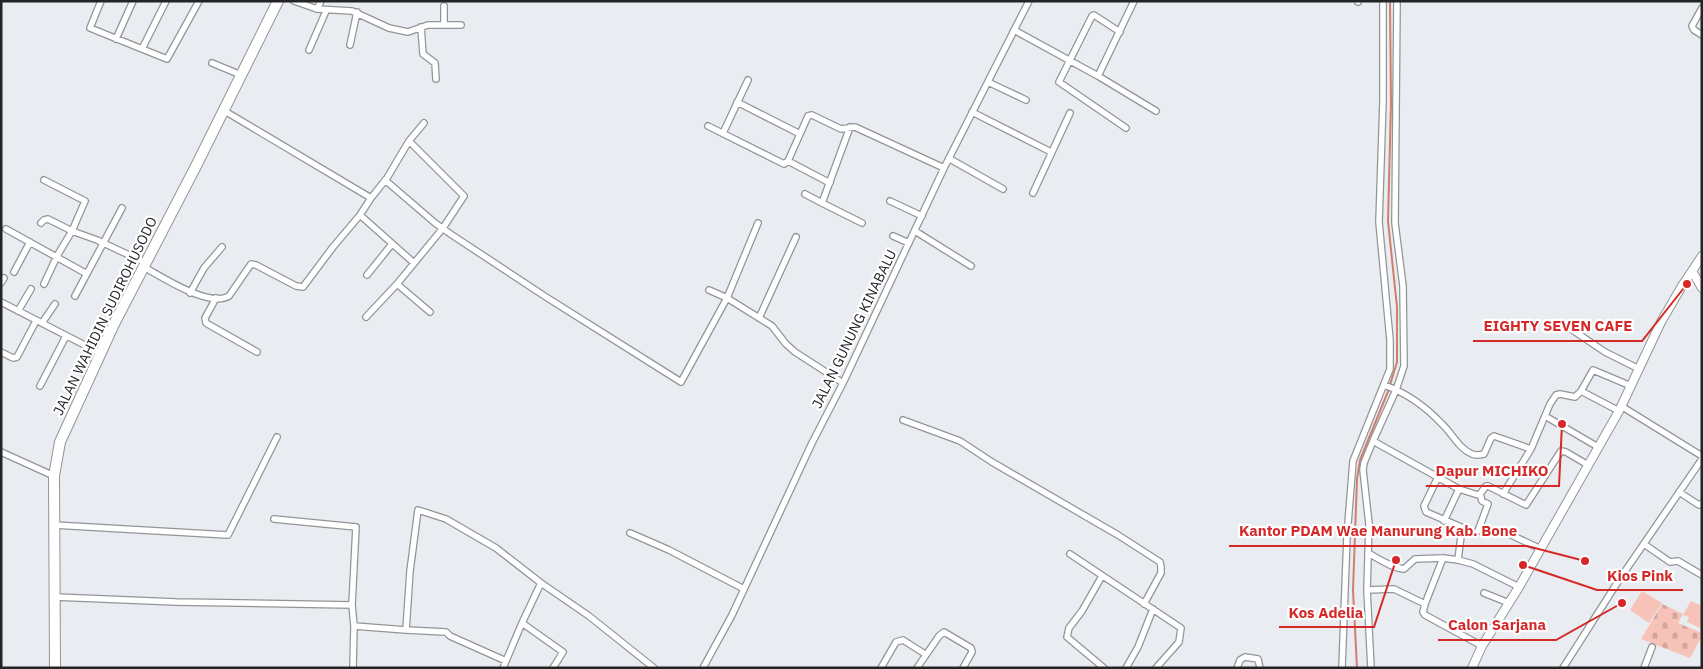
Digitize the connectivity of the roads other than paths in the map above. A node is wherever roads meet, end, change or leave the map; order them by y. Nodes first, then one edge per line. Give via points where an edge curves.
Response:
1 (101, 1) edge
2 (133, 1) edge
3 (166, 1) edge
4 (199, 1) edge
5 (278, 1) edge
6 (294, 1) edge
7 (321, 1) edge
8 (1029, 1) edge
9 (1134, 1) edge
10 (1383, 1) edge
11 (1397, 1) edge
12 (444, 6) dead end
13 (1702, 8) edge
14 (317, 9) junction
15 (326, 11) junction
16 (356, 12) junction
17 (444, 24) junction
18 (461, 25) dead end
19 (421, 27) junction
20 (1014, 30) junction
21 (1120, 32) junction
22 (1702, 35) edge
23 (116, 39) junction
24 (350, 44) dead end
25 (142, 49) junction
26 (309, 50) dead end
27 (1070, 61) junction
28 (212, 63) dead end
29 (241, 75) junction
30 (1098, 76) junction
31 (436, 80) dead end
32 (748, 80) dead end
33 (988, 82) junction
34 (1026, 100) dead end
35 (737, 102) junction
36 (223, 110) junction
37 (1156, 111) dead end
38 (972, 112) junction
39 (1070, 113) dead end
40 (424, 123) dead end
41 (708, 126) dead end
42 (850, 127) junction
43 (1126, 128) dead end
44 (723, 133) junction
45 (800, 134) junction
46 (410, 141) junction
47 (1051, 152) junction
48 (950, 158) junction
49 (788, 161) junction
50 (944, 168) junction
51 (44, 180) dead end
52 (385, 180) junction
53 (830, 183) junction
54 (1003, 189) dead end
55 (1033, 193) dead end
56 (805, 194) dead end
57 (371, 198) junction
58 (822, 202) junction
59 (890, 202) dead end
60 (122, 208) dead end
61 (360, 215) junction
62 (922, 216) junction
63 (41, 223) dead end
64 (758, 223) dead end
65 (862, 223) dead end
66 (442, 228) junction
67 (6, 229) dead end
68 (72, 231) junction
69 (915, 231) junction
70 (893, 236) dead end
71 (796, 237) dead end
72 (30, 242) junction
73 (104, 243) junction
74 (392, 244) junction
75 (909, 244) junction
76 (222, 247) dead end
77 (57, 256) junction
78 (1702, 256) edge
79 (414, 263) junction
80 (145, 265) junction
81 (971, 266) dead end
82 (1692, 271) junction
83 (14, 272) dead end
84 (87, 274) junction
85 (367, 275) dead end
86 (44, 284) dead end
87 (396, 284) junction
88 (1702, 288) edge
89 (31, 289) dead end
90 (709, 290) dead end
91 (190, 292) junction
92 (75, 296) dead end
93 (216, 298) junction
94 (727, 298) junction
95 (1, 302) edge
96 (55, 304) dead end
97 (18, 311) junction
98 (430, 312) dead end
99 (366, 317) dead end
100 (759, 318) junction
101 (39, 322) junction
102 (1568, 328) dead end
103 (66, 336) junction
104 (1, 352) edge
105 (257, 352) dead end
106 (100, 353) junction
107 (1639, 369) junction
108 (843, 383) junction
109 (40, 386) dead end
110 (1385, 386) junction
111 (1631, 386) junction
112 (1395, 389) junction
113 (1581, 391) junction
114 (1620, 409) junction
115 (1546, 416) junction
116 (903, 420) dead end
117 (277, 437) dead end
118 (1373, 441) junction
119 (1598, 447) junction
120 (1531, 448) junction
121 (1, 452) edge
122 (1702, 457) edge
123 (1588, 465) junction
124 (54, 476) junction
125 (1438, 477) junction
126 (1459, 489) junction
127 (1679, 492) junction
128 (1480, 494) junction
129 (1503, 494) junction
130 (1702, 503) edge
131 (274, 519) dead end
132 (1444, 521) junction
133 (54, 525) junction
134 (1462, 528) junction
135 (630, 533) dead end
136 (1511, 535) dead end
137 (1644, 544) junction
138 (1541, 549) junction
139 (1368, 553) junction
140 (1070, 554) dead end
141 (1443, 558) junction
142 (1458, 560) junction
143 (1702, 575) edge
144 (1102, 576) junction
145 (541, 583) junction
146 (1519, 586) junction
147 (744, 589) junction
148 (1366, 590) junction
149 (1484, 593) dead end
150 (55, 597) junction
151 (1508, 603) junction
152 (1144, 604) junction
153 (1425, 604) junction
154 (352, 605) junction
155 (1153, 609) junction
156 (522, 623) junction
157 (354, 626) junction
158 (406, 630) junction
159 (1482, 646) junction
160 (1652, 647) dead end
161 (925, 654) junction
162 (505, 664) edge
163 (56, 668) edge
164 (352, 668) edge
165 (553, 668) edge
166 (654, 668) edge
167 (703, 668) edge
168 (881, 668) edge
169 (917, 668) edge
170 (963, 668) edge
171 (1104, 668) edge
172 (1126, 668) edge
173 (1156, 668) edge
174 (1237, 668) edge
175 (1260, 668) edge
176 (1342, 668) edge
177 (1370, 668) edge
178 (1472, 668) edge
179 (1563, 668) edge
180 (1644, 668) edge

1 - 23 street via 89,27
2 - 23 street
3 - 25 street
4 - 25 street via 167,58
5 - 29 highway, JALAN WAHIDIN SUDIROHUSODO
6 - 14 street
7 - 14 street
8 - 20 street, JALAN GUNUNG KINABALU
9 - 21 street
10 - 110 street via 1380,222 1390,340 1390,370
11 - 112 street via 1395,222 1403,286 1405,351 1404,366
12 - 17 street
13 - 22 street via 1692,26
14 - 15 street
15 - 16 street
15 - 26 street
16 - 19 street via 400,31
16 - 24 street
17 - 18 street
17 - 19 street
19 - 31 street via 423,54 434,63
20 - 27 street
20 - 33 street, JALAN GUNUNG KINABALU
21 - 27 street via 1093,15
21 - 30 street
23 - 25 street
27 - 30 street
27 - 43 street via 1059,83
28 - 29 street
29 - 36 highway, JALAN WAHIDIN SUDIROHUSODO
30 - 37 street
32 - 35 street
33 - 34 street
33 - 38 street, JALAN GUNUNG KINABALU
35 - 44 street
35 - 45 street
36 - 57 street
36 - 80 highway, JALAN WAHIDIN SUDIROHUSODO
38 - 47 street
38 - 48 street, JALAN GUNUNG KINABALU
39 - 47 street
40 - 46 street
41 - 44 street
42 - 45 street via 841,129 810,115
42 - 50 street via 855,126
42 - 53 street
44 - 49 street via 782,163
45 - 49 street
46 - 52 street
46 - 66 street via 464,194
47 - 55 street
48 - 50 street, JALAN GUNUNG KINABALU
48 - 54 street
49 - 53 street
50 - 62 street, JALAN GUNUNG KINABALU
51 - 68 street via 85,200
52 - 57 street
52 - 66 street
53 - 58 street
56 - 58 street
57 - 61 street
58 - 65 street
59 - 62 street
60 - 73 street
61 - 74 street
61 - 93 street via 303,288 251,264 229,296
62 - 69 street, JALAN GUNUNG KINABALU
63 - 68 street via 48,219
64 - 94 street
66 - 79 street
66 - 94 street via 681,382
67 - 72 street
68 - 73 street
68 - 77 street
69 - 75 street, JALAN GUNUNG KINABALU
69 - 81 street
70 - 75 street
71 - 100 street
72 - 77 street
72 - 83 street
73 - 80 street
73 - 84 street
74 - 79 street
74 - 85 street
75 - 108 street, JALAN GUNUNG KINABALU
76 - 91 street
77 - 84 street
77 - 86 street
78 - 82 street
79 - 87 street
80 - 91 street
80 - 106 highway, JALAN WAHIDIN SUDIROHUSODO
82 - 88 street
82 - 107 street via 1661,322
84 - 92 street
87 - 98 street
87 - 99 street
89 - 97 street
90 - 94 street
91 - 93 street
93 - 105 street via 205,318 206,323
94 - 100 street
95 - 97 street
96 - 101 street
97 - 101 street
100 - 108 street via 774,328 795,352
101 - 103 street
101 - 104 street via 17,357
102 - 107 street
103 - 106 street
103 - 109 street
106 - 124 highway, JALAN WAHIDIN SUDIROHUSODO via 60,442
107 - 111 street
108 - 147 street, JALAN GUNUNG KINABALU
110 - 112 street
110 - 176 street via 1353,461
111 - 113 street via 1593,370
111 - 114 street
112 - 118 street
112 - 120 street via 1428,410 1458,444 1472,454 1484,454 1494,436
113 - 114 street
113 - 115 street via 1574,397 1556,396
114 - 119 street
114 - 122 street
115 - 119 street
115 - 120 street
116 - 152 street via 960,441 1160,562 1161,573
117 - 133 street via 228,535
118 - 125 street
118 - 139 street via 1363,476 1369,524
119 - 123 street
120 - 129 street
121 - 124 street
122 - 127 street
123 - 129 street via 1562,451 1526,505
123 - 138 street
124 - 133 highway, JALAN WAHIDIN SUDIROHUSODO
125 - 126 street
125 - 132 street via 1424,510
126 - 128 street
126 - 132 street
127 - 130 street via 1699,505
127 - 137 street
128 - 129 street via 1486,486
128 - 134 street via 1482,501 1488,504 1478,531 1474,533
131 - 154 street via 356,528
132 - 134 street
133 - 150 highway, JALAN WAHIDIN SUDIROHUSODO
134 - 142 street
135 - 147 street
136 - 138 street
137 - 143 street via 1670,562 1678,561
137 - 179 street
138 - 146 street
139 - 141 street via 1401,569 1415,559
139 - 148 street
140 - 144 street
141 - 142 street
141 - 153 street
142 - 146 street
144 - 152 street
144 - 171 street via 1066,634
145 - 156 street
145 - 158 street via 470,532 441,517 418,510
145 - 166 street
146 - 151 street
147 - 167 street, JALAN GUNUNG KINABALU
148 - 153 street via 1394,590
148 - 177 street
149 - 151 street
150 - 154 street
150 - 163 highway, JALAN WAHIDIN SUDIROHUSODO
151 - 159 street
152 - 155 street
153 - 159 street via 1425,615
154 - 157 street
155 - 172 street
155 - 173 street via 1181,630 1179,642
156 - 162 street
156 - 165 street via 563,652
157 - 158 street
157 - 164 street
158 - 162 street via 446,632
159 - 178 street
160 - 180 street
161 - 168 street via 899,640
161 - 169 street
161 - 170 street via 944,632 971,648
174 - 175 street via 1245,656 1258,659

